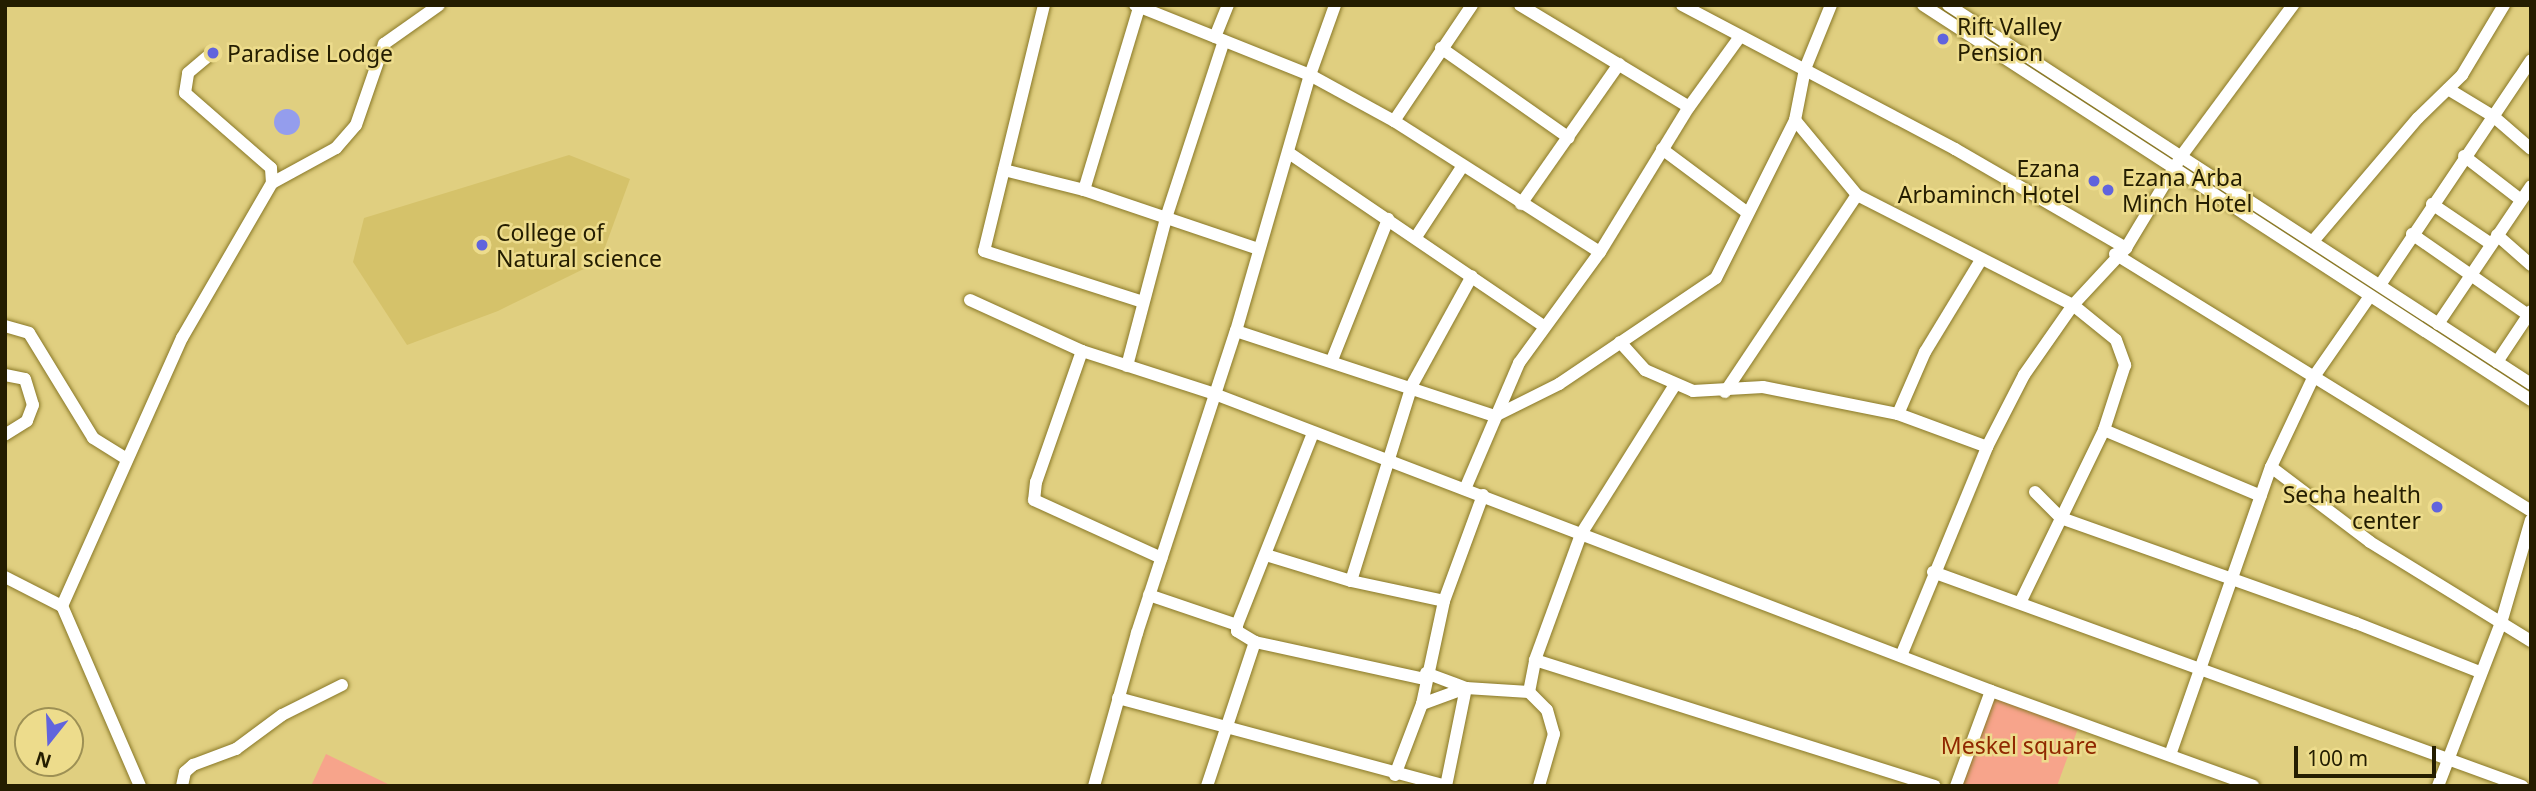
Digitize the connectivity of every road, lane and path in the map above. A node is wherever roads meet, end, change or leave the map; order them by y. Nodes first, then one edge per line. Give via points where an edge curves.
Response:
1 (439, 5) edge
2 (1044, 5) edge
3 (1228, 5) edge
4 (1335, 5) edge
5 (1472, 5) edge
6 (1520, 5) edge
7 (1682, 5) edge
8 (1831, 5) edge
9 (1923, 5) edge
10 (1948, 5) edge
11 (2293, 5) edge
12 (2504, 5) edge
13 (1138, 6) edge
14 (1702, 11) edge
15 (1739, 38) junction
16 (1220, 39) junction
17 (1441, 48) junction
18 (207, 57) dead end
19 (2531, 60) edge
20 (1619, 64) junction
21 (1805, 69) junction
22 (1310, 75) junction
23 (2448, 89) junction
24 (1689, 107) junction
25 (2493, 116) junction
26 (1795, 120) junction
27 (1394, 121) junction
28 (1569, 138) junction
29 (1662, 149) junction
30 (2531, 149) edge
31 (1289, 153) junction
32 (2182, 155) junction
33 (2464, 156) junction
34 (1462, 167) junction
35 (2174, 167) junction
36 (1004, 170) junction
37 (272, 184) junction
38 (1084, 190) junction
39 (1857, 195) junction
40 (2526, 196) edge
41 (1521, 204) junction
42 (2432, 204) junction
43 (1748, 213) junction
44 (1166, 218) junction
45 (1388, 219) junction
46 (2413, 234) junction
47 (1416, 237) junction
48 (2314, 240) junction
49 (2494, 240) junction
50 (1258, 249) junction
51 (2121, 251) junction
52 (1600, 252) junction
53 (1981, 260) junction
54 (2531, 265) edge
55 (1472, 275) junction
56 (2470, 278) junction
57 (2379, 285) junction
58 (2370, 296) junction
59 (970, 300) dead end
60 (1143, 302) junction
61 (2073, 305) junction
62 (2529, 313) edge
63 (2438, 324) junction
64 (5, 326) edge
65 (1544, 326) junction
66 (1236, 331) junction
67 (1620, 342) junction
68 (1082, 351) junction
69 (1332, 360) junction
70 (2497, 362) junction
71 (1127, 366) junction
72 (5, 375) edge
73 (2313, 378) junction
74 (2531, 384) edge
75 (1412, 385) junction
76 (1675, 385) junction
77 (1725, 392) junction
78 (1212, 393) junction
79 (2531, 400) edge
80 (1898, 414) junction
81 (1495, 416) junction
82 (2104, 430) junction
83 (1313, 433) junction
84 (5, 436) edge
85 (1987, 447) junction
86 (127, 459) junction
87 (1390, 462) junction
88 (2271, 467) junction
89 (1465, 489) junction
90 (2035, 492) dead end
91 (1483, 495) junction
92 (2261, 496) junction
93 (2531, 511) edge
94 (2060, 518) junction
95 (2531, 520) edge
96 (1581, 534) junction
97 (1266, 555) junction
98 (1161, 558) junction
99 (1933, 572) junction
100 (2233, 578) junction
101 (6, 579) edge
102 (1351, 581) junction
103 (1149, 595) junction
104 (1444, 601) junction
105 (2020, 603) junction
106 (62, 606) junction
107 (2501, 623) junction
108 (1237, 625) junction
109 (2531, 641) edge
110 (1255, 642) junction
111 (1901, 656) junction
112 (1535, 660) junction
113 (2202, 670) junction
114 (2480, 672) junction
115 (1425, 676) junction
116 (342, 685) dead end
117 (1466, 688) junction
118 (1991, 691) junction
119 (1529, 692) junction
120 (1118, 698) junction
121 (1422, 704) junction
122 (1229, 729) junction
123 (2170, 755) junction
124 (2449, 758) junction
125 (1395, 775) junction
126 (140, 786) edge
127 (182, 786) edge
128 (1094, 786) edge
129 (1207, 786) edge
130 (1446, 786) edge
131 (1539, 786) edge
132 (1935, 786) edge
133 (1956, 786) edge
134 (2253, 786) edge
135 (2438, 786) edge
136 (2522, 786) edge

1 - 37 street via 384,44 356,125 336,148
2 - 36 street
3 - 16 street
4 - 22 street
5 - 17 street
6 - 20 street
7 - 14 street
8 - 21 street
9 - 35 street
10 - 32 street
11 - 32 street
12 - 23 street via 2462,75
13 - 16 street
13 - 38 street
14 - 15 street
15 - 21 street
15 - 24 street
16 - 22 street
16 - 44 street
17 - 27 street
17 - 28 street
18 - 37 street via 188,73 185,93 271,168
19 - 25 street
20 - 24 street
20 - 28 street
21 - 26 street
21 - 51 street
22 - 27 street
22 - 31 street
23 - 25 street
23 - 48 street
24 - 29 street
25 - 30 street
25 - 33 street
26 - 39 street
26 - 43 street
27 - 34 street
28 - 41 street
29 - 43 street
29 - 52 street
31 - 45 street
31 - 50 street
32 - 35 street
32 - 48 street
33 - 40 street
33 - 42 street
34 - 41 street
34 - 47 street
35 - 51 street
35 - 58 street
36 - 38 street
36 - 60 street via 984,251
37 - 86 street via 182,338
38 - 44 street
39 - 53 street
39 - 77 street
40 - 49 street
41 - 52 street
42 - 46 street
42 - 49 street
43 - 67 street via 1711,284
44 - 50 street
44 - 60 street
45 - 47 street
45 - 69 street
46 - 56 street
46 - 57 street
47 - 55 street
48 - 57 street
49 - 54 street
49 - 56 street
50 - 66 street
51 - 61 street
51 - 73 street
52 - 65 street
53 - 61 street
53 - 80 street via 1925,352
55 - 65 street
55 - 75 street
56 - 62 street
56 - 63 street
57 - 63 street
58 - 73 street
58 - 79 street
59 - 68 street
60 - 71 street
61 - 82 street via 2116,340 2125,365
61 - 85 street via 2024,375
62 - 70 street
63 - 70 street
64 - 86 street via 29,333 93,438
65 - 81 street via 1519,363
66 - 69 street
66 - 78 street
67 - 76 street via 1645,370
67 - 81 street via 1559,384
68 - 71 street
68 - 98 street via 1036,482 1034,500
69 - 75 street
70 - 74 street
71 - 78 street
72 - 84 street via 25,379 33,405 27,421
73 - 88 street
73 - 93 street
75 - 81 street
75 - 87 street
76 - 77 street
76 - 96 street
77 - 80 street via 1763,387
78 - 83 street
78 - 98 street
80 - 85 street
81 - 89 street
82 - 92 street
82 - 94 street
83 - 87 street
83 - 97 street
85 - 99 street
86 - 106 street
87 - 89 street
87 - 102 street
88 - 92 street
88 - 107 street via 2370,542
89 - 91 street
90 - 94 street
91 - 96 street
91 - 104 street
92 - 100 street
94 - 100 street
94 - 105 street
95 - 107 street
96 - 111 street
96 - 112 street
97 - 102 street
97 - 108 street
98 - 103 street
99 - 105 street
99 - 111 street
100 - 113 street
100 - 114 street
101 - 106 street
102 - 104 street
103 - 108 street
103 - 120 street
104 - 115 street
105 - 113 street
106 - 126 street
107 - 109 street
107 - 114 street
108 - 110 street via 1237,631
110 - 115 street
110 - 122 street
111 - 118 street
112 - 119 street
112 - 132 street
113 - 123 street
113 - 124 street
114 - 124 street
115 - 117 street
115 - 121 street
116 - 127 street via 282,715 236,749 193,765 185,772
117 - 119 street
117 - 121 street
117 - 130 street
118 - 123 street
118 - 133 street
119 - 131 street via 1547,710 1554,734
120 - 122 street
120 - 128 street
121 - 125 street
122 - 125 street
122 - 129 street
123 - 134 street
124 - 135 street
124 - 136 street
125 - 130 street

